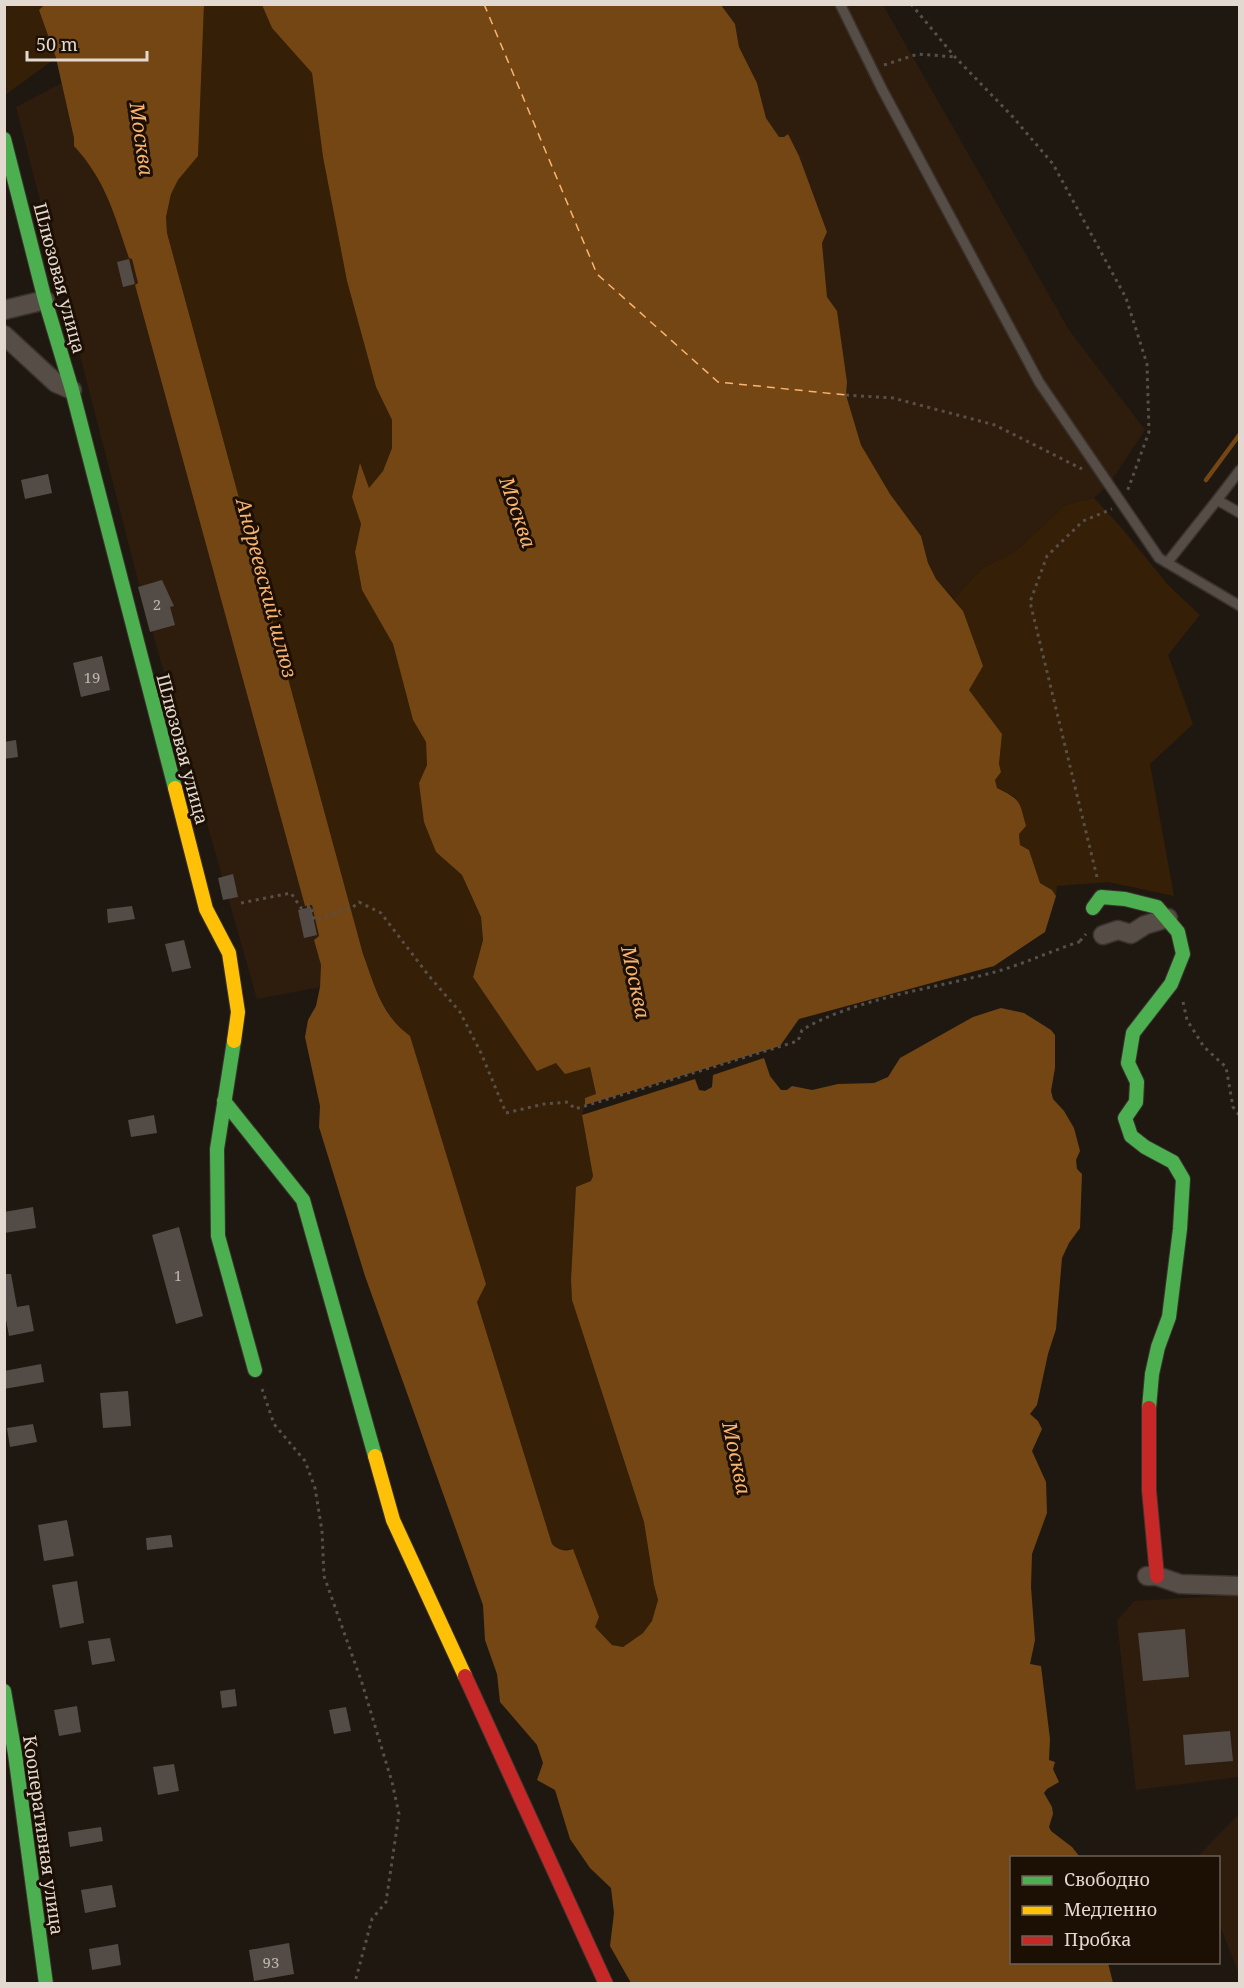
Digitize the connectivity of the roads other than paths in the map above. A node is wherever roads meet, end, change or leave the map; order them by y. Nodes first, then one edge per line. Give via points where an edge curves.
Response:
1 (840, 4) edge
2 (4, 139) edge
3 (45, 300) junction
4 (4, 310) edge
5 (4, 336) edge
6 (72, 390) junction
7 (1239, 470) edge
8 (1217, 500) junction
9 (1239, 513) edge
10 (1167, 563) junction
11 (1239, 606) edge
12 (1097, 903) road end
13 (1168, 918) junction
14 (1097, 932) road end
15 (224, 1101) junction
16 (255, 1370) road end
17 (1151, 1576) joint
18 (1239, 1586) edge
19 (4, 1691) edge
20 (46, 1983) edge
21 (606, 1983) edge

1 - 10 lane via 1039,382 1159,558
2 - 3 street, Шлюзовая улица
3 - 4 street
3 - 6 street, Шлюзовая улица
5 - 6 street via 56,383
6 - 15 street, Шлюзовая улица via 206,909 230,953 238,1012
7 - 8 lane
8 - 9 lane
8 - 10 lane
10 - 11 lane
12 - 13 street via 1125,898 1157,908
13 - 14 street via 1131,934 1118,930
13 - 17 street via 1178,932 1183,954 1171,984 1133,1033 1128,1063 1137,1082 1136,1102 1125,1118 1131,1136 1173,1162 1183,1179 1169,1317 1158,1347 1149,1403
15 - 16 street, Шлюзовая улица via 217,1149 218,1236
15 - 21 street via 303,1200 393,1520
17 - 18 street via 1180,1584
19 - 20 street, Кооперативная улица

